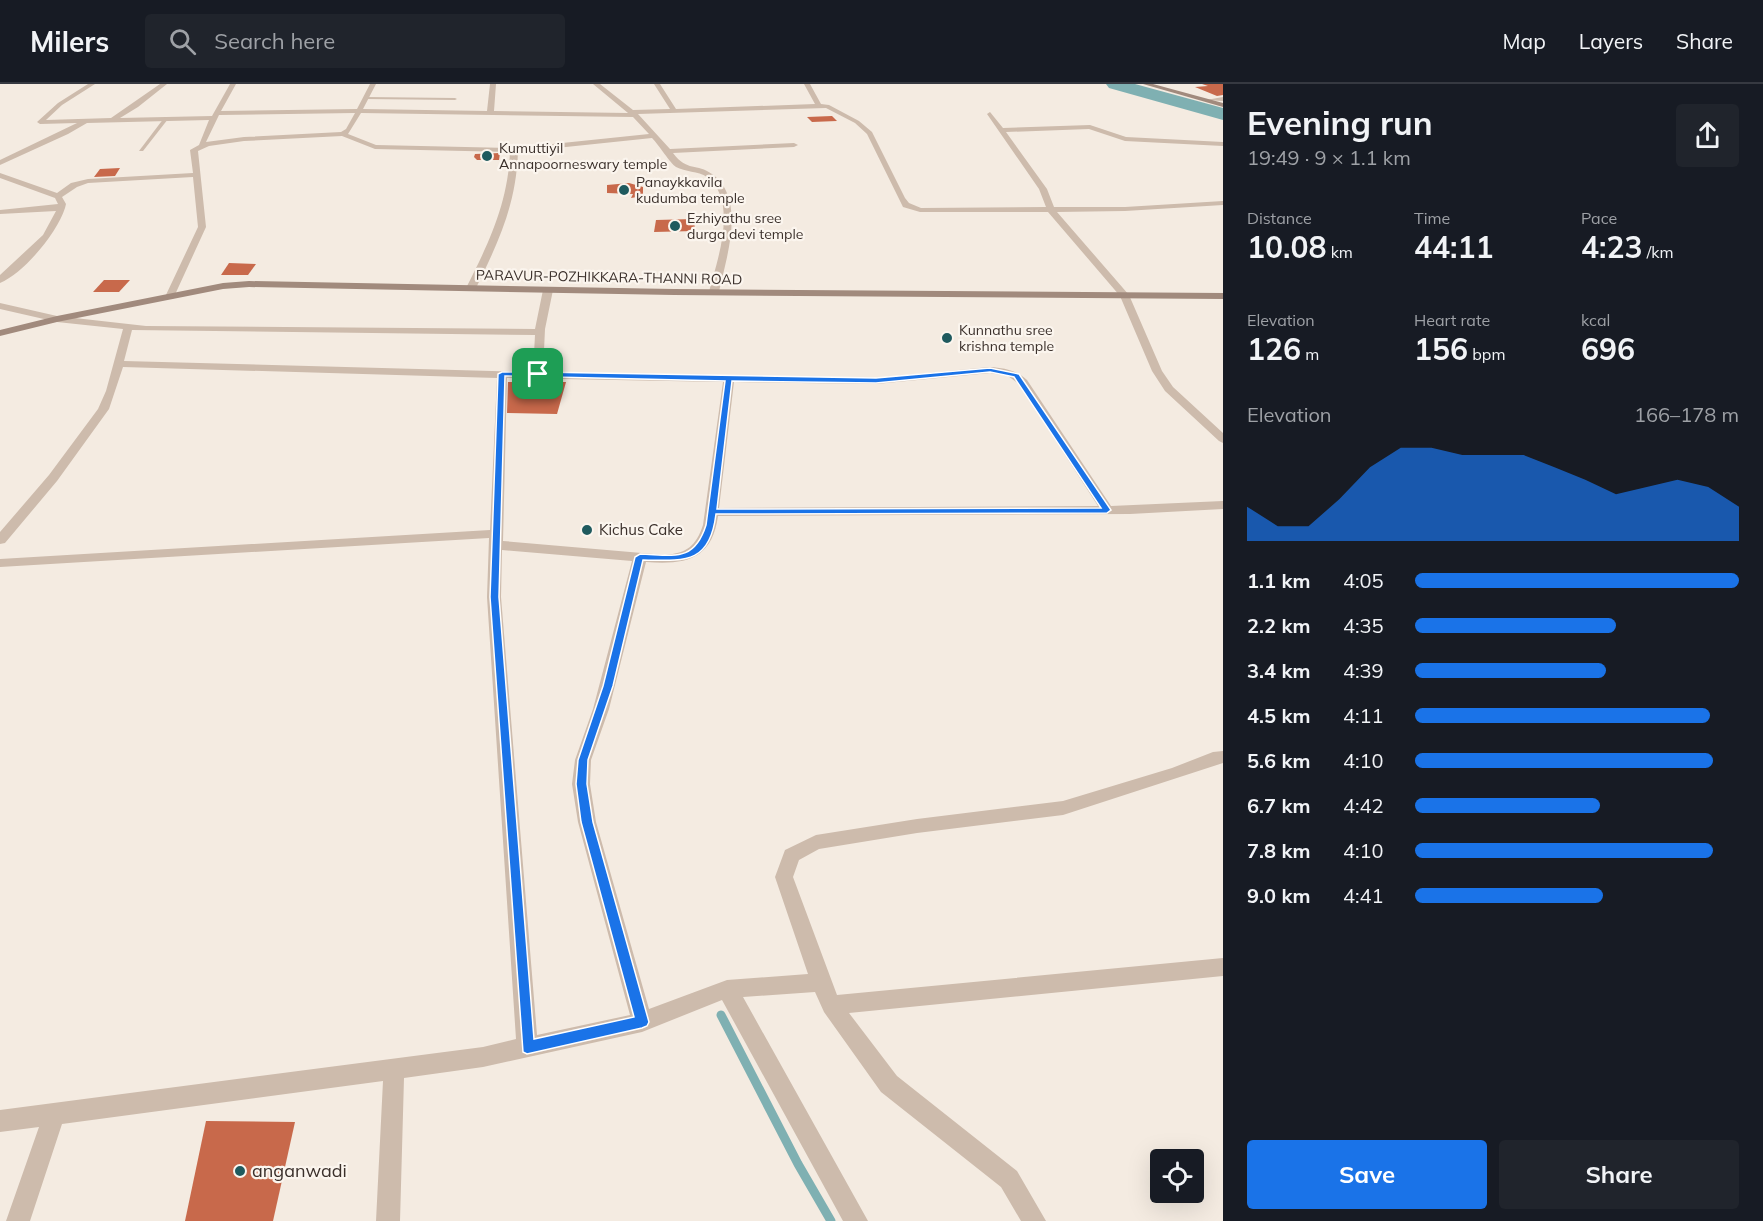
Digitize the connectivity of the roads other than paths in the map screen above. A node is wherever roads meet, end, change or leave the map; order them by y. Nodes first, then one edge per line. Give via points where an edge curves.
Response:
1 (92, 84) edge
2 (164, 84) edge
3 (233, 84) edge
4 (373, 84) edge
5 (493, 84) edge
6 (596, 84) edge
7 (657, 84) edge
8 (807, 84) edge
9 (1146, 84) edge
10 (366, 98) junction
11 (455, 99) dead end
12 (1223, 99) edge
13 (1209, 100) junction
14 (818, 104) junction
15 (1223, 105) edge
16 (674, 110) junction
17 (359, 111) junction
18 (490, 114) junction
19 (633, 114) junction
20 (990, 114) dead end
21 (216, 116) junction
22 (166, 119) junction
23 (112, 120) junction
24 (84, 122) junction
25 (1001, 130) junction
26 (343, 134) junction
27 (654, 136) junction
28 (1223, 144) edge
29 (202, 146) junction
30 (794, 146) dead end
31 (141, 150) dead end
32 (514, 150) junction
33 (668, 151) junction
34 (0, 163) edge
35 (0, 175) edge
36 (197, 175) junction
37 (11, 179) junction
38 (0, 183) edge
39 (58, 196) junction
40 (1223, 203) edge
41 (61, 208) junction
42 (1052, 211) junction
43 (0, 212) edge
44 (0, 280) edge
45 (471, 288) junction
46 (548, 290) junction
47 (714, 292) junction
48 (1124, 296) junction
49 (1223, 296) edge
50 (170, 297) junction
51 (0, 306) edge
52 (57, 319) junction
53 (128, 328) junction
54 (540, 332) junction
55 (0, 333) edge
56 (118, 364) junction
57 (502, 374) junction
58 (538, 374) junction
59 (729, 379) junction
60 (1223, 439) edge
61 (1223, 506) edge
62 (1107, 510) junction
63 (712, 512) junction
64 (496, 539) junction
65 (0, 540) edge
66 (640, 557) junction
67 (0, 562) edge
68 (1223, 758) edge
69 (1223, 968) edge
70 (820, 982) junction
71 (727, 989) junction
72 (831, 1005) junction
73 (642, 1022) junction
74 (527, 1047) junction
75 (394, 1068) junction
76 (55, 1113) junction
77 (0, 1121) edge
78 (18, 1221) edge
79 (388, 1221) edge
80 (856, 1221) edge
81 (1034, 1221) edge

1 - 24 street via 40,122
2 - 23 street
3 - 21 street
4 - 10 street
5 - 18 street
6 - 19 street
7 - 16 street
8 - 14 street
9 - 13 main road
10 - 11 lane
10 - 17 street
12 - 13 street
13 - 15 main road
14 - 16 street
14 - 42 street via 858,122 870,133 901,198 911,208
16 - 19 street
17 - 18 street
17 - 21 street
17 - 26 street
18 - 19 street
19 - 27 street
20 - 25 street
21 - 22 street
21 - 29 street
22 - 23 street
22 - 31 lane
23 - 24 street
24 - 34 street
25 - 28 street via 1090,127 1135,140
25 - 42 street via 1044,189
26 - 29 street via 230,140
26 - 32 street via 375,147
27 - 32 street
27 - 33 street
29 - 36 street via 194,150
30 - 33 street
32 - 45 street via 510,201 500,231
33 - 47 street via 678,165 708,174 719,184 729,228
35 - 37 street
36 - 39 street via 88,181
36 - 50 street via 202,227
37 - 38 street
37 - 39 street
39 - 41 street
40 - 42 street
41 - 43 street
41 - 44 street via 48,236
42 - 48 street
45 - 46 main road, PARAVUR-POZHIKKARA-THANNI ROAD
45 - 50 main road, PARAVUR-POZHIKKARA-THANNI ROAD via 249,284
46 - 47 main road, PARAVUR-POZHIKKARA-THANNI ROAD
46 - 54 street
47 - 48 main road, PARAVUR-POZHIKKARA-THANNI ROAD
48 - 49 main road, PARAVUR-POZHIKKARA-THANNI ROAD
48 - 60 street via 1169,389
50 - 52 main road, PARAVUR-POZHIKKARA-THANNI ROAD
51 - 52 street
52 - 53 street
52 - 55 main road, PARAVUR-POZHIKKARA-THANNI ROAD
53 - 54 street
53 - 56 street
54 - 58 street
56 - 57 street
56 - 65 street via 103,409 85,437
57 - 58 street
57 - 64 street
58 - 59 street
59 - 62 street via 876,381 990,370 1016,375
59 - 63 street
61 - 62 street
62 - 63 street
63 - 66 street via 705,542 695,554 681,558
64 - 66 street
64 - 67 street
64 - 74 street via 495,597
66 - 73 street via 608,686 583,760 581,784 587,822
68 - 70 street via 1063,808 917,825 816,843 791,855 784,877
69 - 72 street
70 - 71 street
70 - 72 street
71 - 73 street
71 - 80 street
72 - 81 street via 889,1084 1009,1179
73 - 74 street
74 - 75 street via 483,1057
75 - 76 street
75 - 79 street
76 - 77 street
76 - 78 street

